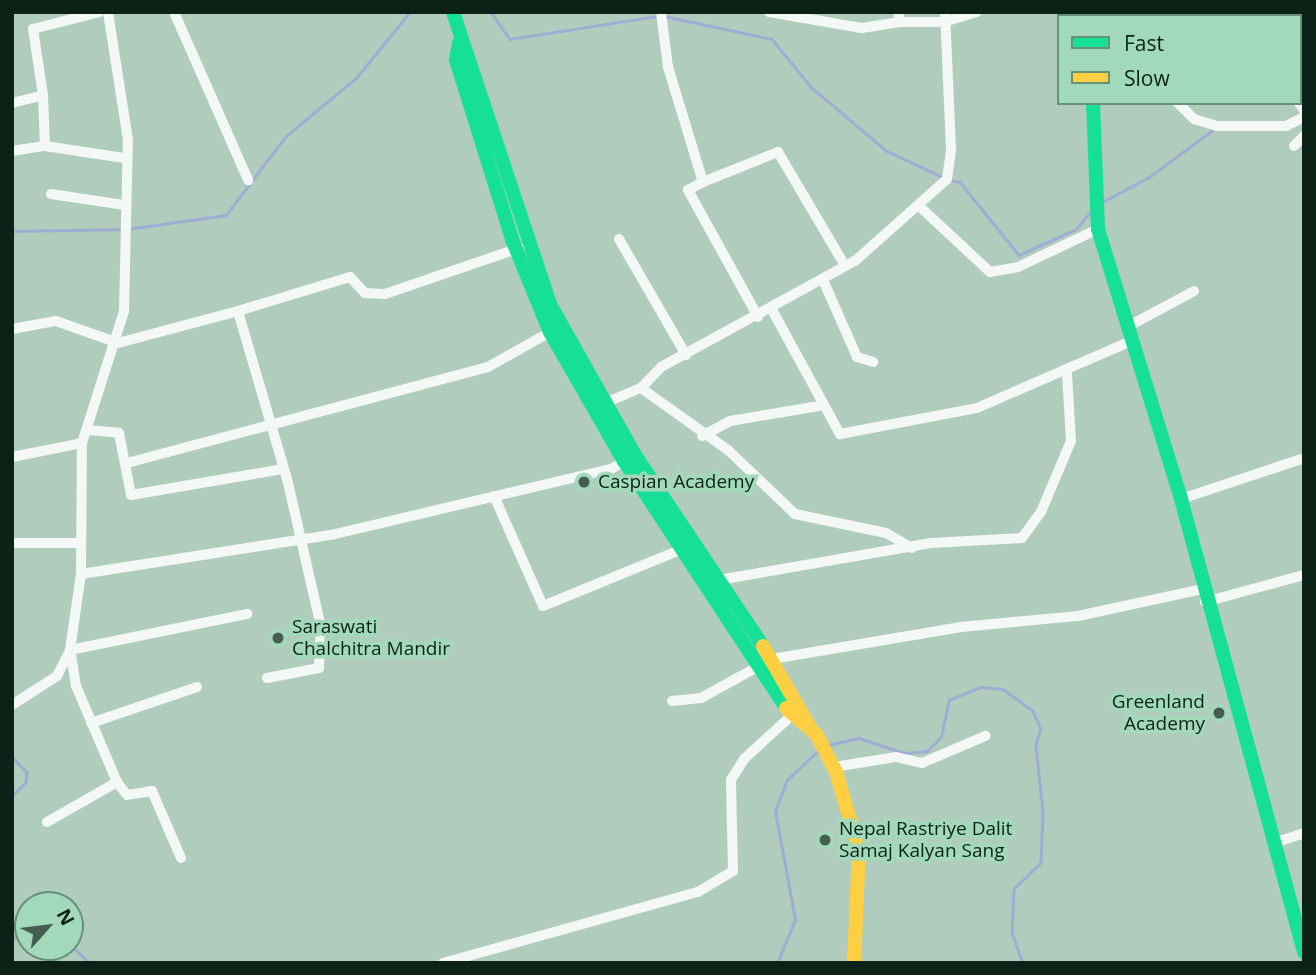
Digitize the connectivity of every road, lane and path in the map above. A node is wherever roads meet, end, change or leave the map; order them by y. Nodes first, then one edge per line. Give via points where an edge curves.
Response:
1 (99, 12) edge
2 (108, 12) edge
3 (174, 12) edge
4 (453, 12) edge
5 (661, 12) edge
6 (769, 12) edge
7 (977, 12) edge
8 (899, 17) edge
9 (944, 17) edge
10 (43, 95) junction
11 (12, 103) edge
12 (1093, 105) edge
13 (1180, 105) edge
14 (1304, 117) edge
15 (1304, 136) edge
16 (45, 146) junction
17 (1294, 146) dead end
18 (12, 151) edge
19 (124, 158) junction
20 (248, 180) dead end
21 (704, 181) junction
22 (51, 194) dead end
23 (125, 205) junction
24 (919, 206) junction
25 (1098, 229) junction
26 (619, 239) dead end
27 (520, 247) junction
28 (844, 264) junction
29 (823, 280) junction
30 (1194, 291) dead end
31 (771, 308) junction
32 (238, 312) junction
33 (758, 317) junction
34 (12, 329) edge
35 (550, 332) junction
36 (1128, 334) junction
37 (118, 343) junction
38 (686, 355) junction
39 (873, 362) dead end
40 (1067, 373) junction
41 (641, 388) junction
42 (605, 403) junction
43 (819, 405) junction
44 (271, 425) junction
45 (87, 430) junction
46 (702, 436) junction
47 (82, 443) junction
48 (12, 457) edge
49 (629, 458) junction
50 (1304, 458) edge
51 (127, 463) junction
52 (283, 469) junction
53 (494, 496) junction
54 (1181, 499) junction
55 (300, 537) junction
56 (12, 543) edge
57 (79, 543) junction
58 (912, 548) junction
59 (683, 549) junction
60 (80, 574) junction
61 (1304, 575) edge
62 (719, 580) junction
63 (1204, 596) junction
64 (247, 614) dead end
65 (70, 650) junction
66 (766, 662) junction
67 (267, 678) dead end
68 (197, 687) dead end
69 (672, 701) dead end
70 (12, 705) edge
71 (792, 716) junction
72 (91, 723) junction
73 (810, 727) junction
74 (985, 736) dead end
75 (834, 767) junction
76 (117, 782) junction
77 (47, 822) dead end
78 (1304, 833) edge
79 (1277, 842) junction
80 (181, 858) dead end
81 (1304, 953) edge
82 (443, 963) edge
83 (854, 963) edge

1 - 10 street via 33,29
2 - 19 street via 123,89
3 - 20 street
4 - 27 main road
5 - 21 street via 668,67
6 - 8 street via 862,27
7 - 9 street
8 - 9 street
9 - 24 street via 951,149 947,179
10 - 11 street
10 - 16 street
12 - 25 main road
13 - 14 street via 1194,119 1217,126 1286,126
15 - 17 street
16 - 18 street
16 - 19 street
19 - 23 street
21 - 28 street via 778,152
21 - 33 street via 688,190
22 - 23 street
23 - 37 street
24 - 25 street via 990,272 1018,267
24 - 28 street
25 - 36 main road
26 - 38 street
27 - 32 street via 385,294 365,293 350,277
27 - 35 main road
27 - 42 main road
28 - 29 street
29 - 31 street
29 - 39 street via 857,357
30 - 36 street
31 - 33 street
31 - 43 street
32 - 37 street
32 - 44 street
33 - 38 street
34 - 37 street via 56,321
35 - 44 street via 525,352 488,367
35 - 49 main road
36 - 40 street
36 - 54 main road
37 - 45 street
38 - 41 street via 661,367
40 - 43 street via 937,420 840,434
40 - 58 street via 1071,441 1041,512 1022,538
41 - 42 street
41 - 46 street
42 - 49 main road
43 - 46 street via 730,421
44 - 51 street
44 - 52 street
45 - 47 street
45 - 51 street via 118,433
46 - 58 street via 728,450 795,514 886,533
47 - 48 street
47 - 57 street
49 - 53 street
49 - 59 main road
49 - 62 main road
50 - 54 street
51 - 52 street via 131,495
52 - 55 street
53 - 55 street
53 - 59 street via 544,606
54 - 63 main road
55 - 60 street
55 - 67 street via 321,627 319,668
56 - 57 street
57 - 60 street
58 - 62 street
59 - 66 main road
60 - 65 street
61 - 63 street
62 - 66 main road
63 - 66 street via 1078,616 961,627
63 - 79 main road
64 - 65 street
65 - 70 street via 57,676
65 - 72 street
66 - 69 street via 701,698
66 - 71 main road
66 - 73 main road
68 - 72 street
71 - 73 main road
71 - 82 street via 731,779 733,871 698,892
72 - 76 street
73 - 75 main road
74 - 75 street via 922,763 896,757
75 - 83 main road via 859,849
76 - 77 street
76 - 80 street via 127,795 152,791
78 - 79 street
79 - 81 main road

